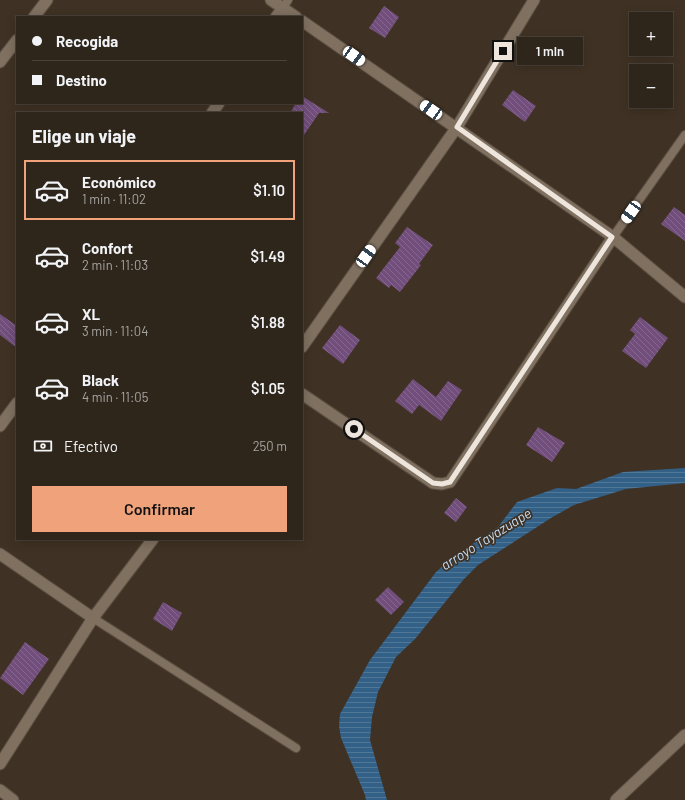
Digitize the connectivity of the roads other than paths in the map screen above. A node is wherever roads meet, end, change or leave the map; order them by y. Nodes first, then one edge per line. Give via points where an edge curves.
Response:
1 (47, 0) edge
2 (271, 0) edge
3 (534, 0) edge
4 (282, 8) edge
5 (35, 16) edge
6 (294, 16) edge
7 (303, 22) edge
8 (16, 41) edge
9 (0, 62) edge
10 (457, 127) junction
11 (685, 135) edge
12 (612, 237) junction
13 (685, 297) edge
14 (303, 346) edge
15 (303, 395) edge
16 (16, 404) edge
17 (0, 426) edge
18 (152, 540) edge
19 (0, 554) edge
20 (93, 618) junction
21 (685, 735) edge
22 (296, 748) dead end
23 (0, 764) edge
24 (0, 790) edge
25 (13, 800) edge
26 (616, 800) edge

1 - 5 street
2 - 4 street
3 - 10 street
4 - 6 street
7 - 10 street
8 - 9 street
10 - 12 street
10 - 14 street
11 - 12 lane
12 - 13 street
12 - 15 street via 450,482 433,483
16 - 17 street
18 - 20 street
19 - 20 street
20 - 22 lane
20 - 23 street
21 - 26 street
24 - 25 street

